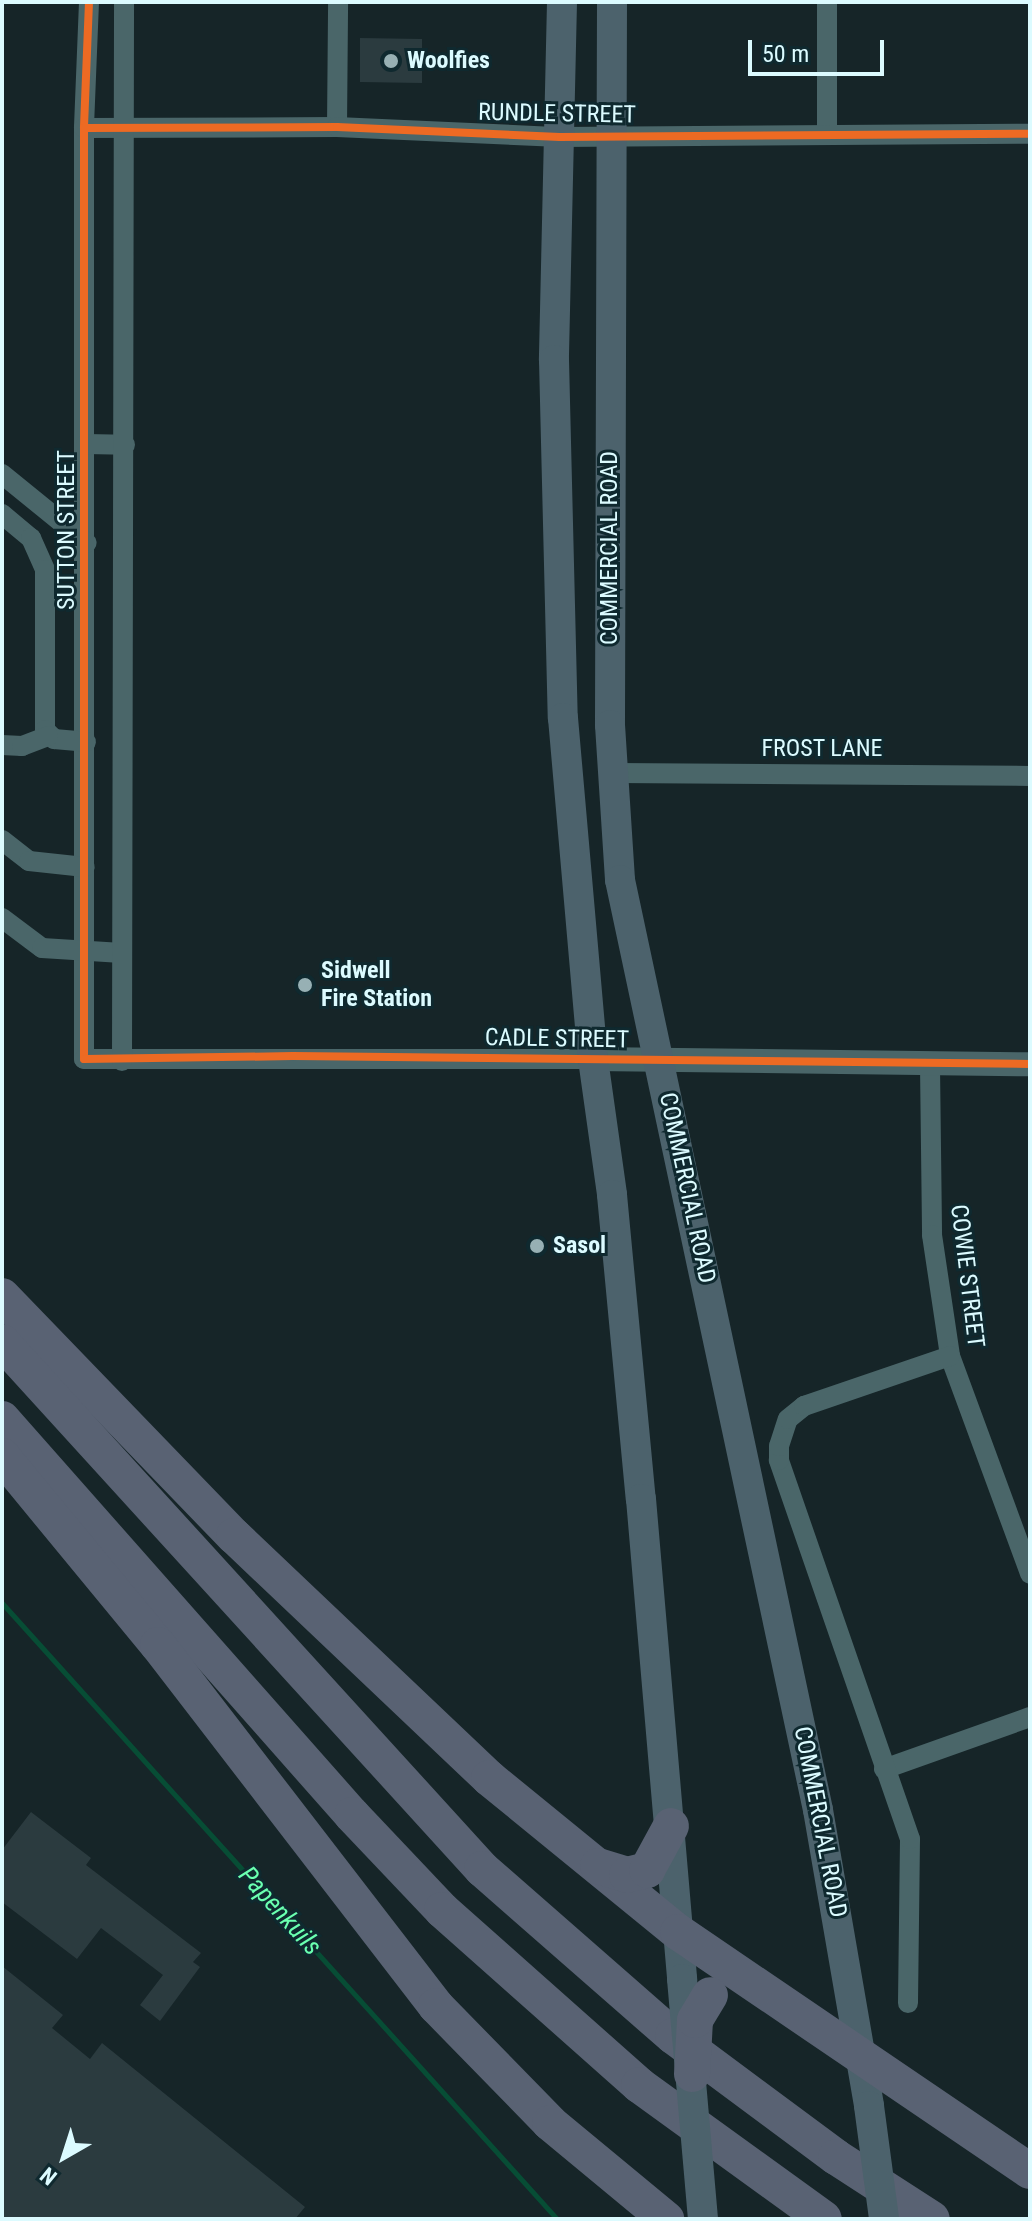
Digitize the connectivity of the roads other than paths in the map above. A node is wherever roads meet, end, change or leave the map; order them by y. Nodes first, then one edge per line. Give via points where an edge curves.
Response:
1 (89, 2) edge
2 (124, 2) edge
3 (338, 2) edge
4 (562, 2) edge
5 (612, 2) edge
6 (827, 2) edge
7 (122, 126) junction
8 (337, 127) junction
9 (84, 128) junction
10 (827, 134) junction
11 (1030, 134) edge
12 (610, 135) junction
13 (560, 137) junction
14 (86, 444) junction
15 (125, 445) junction
16 (2, 474) edge
17 (2, 514) edge
18 (87, 543) junction
19 (87, 613) junction
20 (124, 614) junction
21 (48, 736) junction
22 (86, 742) junction
23 (2, 745) edge
24 (614, 773) junction
25 (1030, 776) edge
26 (2, 840) edge
27 (85, 867) junction
28 (2, 918) edge
29 (85, 952) junction
30 (122, 953) junction
31 (84, 1059) joint
32 (593, 1059) junction
33 (122, 1061) junction
34 (659, 1061) junction
35 (1030, 1064) edge
36 (930, 1066) junction
37 (2, 1296) edge
38 (2, 1342) edge
39 (950, 1356) junction
40 (2, 1419) edge
41 (2, 1456) edge
42 (1030, 1574) edge
43 (1030, 1717) edge
44 (884, 1769) junction
45 (671, 1826) junction
46 (593, 1863) junction
47 (678, 1932) junction
48 (696, 1987) junction
49 (763, 1993) junction
50 (908, 2003) dead end
51 (862, 2060) junction
52 (692, 2074) joint
53 (1030, 2171) edge
54 (666, 2219) edge
55 (703, 2219) edge
56 (824, 2219) edge
57 (884, 2219) edge
58 (932, 2219) edge

1 - 9 street, SUTTON STREET
2 - 7 street
3 - 8 street
4 - 13 main road, COMMERCIAL ROAD
5 - 12 main road, COMMERCIAL ROAD
6 - 10 street
7 - 8 street, RUNDLE STREET
7 - 9 street, RUNDLE STREET
7 - 15 street
8 - 13 street, RUNDLE STREET
9 - 14 street, SUTTON STREET
10 - 11 street, RUNDLE STREET
10 - 12 street, RUNDLE STREET
12 - 13 street, RUNDLE STREET
12 - 24 main road, COMMERCIAL ROAD
13 - 32 main road, COMMERCIAL ROAD via 554,360 563,718
14 - 15 street
14 - 18 street, SUTTON STREET
15 - 20 street
16 - 18 street
17 - 21 street via 31,538 45,570
18 - 19 street, SUTTON STREET
19 - 20 street
19 - 22 street, SUTTON STREET
20 - 30 street
21 - 22 street
21 - 23 street via 22,746
22 - 27 street, SUTTON STREET
24 - 25 street, FROST LANE
24 - 34 main road, COMMERCIAL ROAD via 620,880
26 - 27 street via 29,861
27 - 29 street, SUTTON STREET
28 - 29 street via 42,948
29 - 30 street
29 - 31 street, SUTTON STREET
30 - 33 street
31 - 33 street, CADLE STREET
32 - 33 street, CADLE STREET via 293,1056
32 - 34 street, CADLE STREET
32 - 45 main road, COMMERCIAL ROAD via 612,1195
34 - 36 street, CADLE STREET
34 - 51 main road, COMMERCIAL ROAD via 821,1826
35 - 36 street, CADLE STREET
36 - 39 street, COWIE STREET via 932,1235
37 - 46 highway via 380,1678
38 - 58 highway via 482,1869 673,2036 836,2157
39 - 42 street, COWIE STREET
39 - 44 street via 804,1406 781,1430 779,1460
40 - 56 highway via 442,1910 639,2085
41 - 54 highway via 158,1645 436,2006 550,2123
43 - 44 street
44 - 50 street via 913,1854
45 - 46 highway via 647,1870 627,1875
45 - 47 main road, COMMERCIAL ROAD
46 - 47 highway
47 - 48 main road, COMMERCIAL ROAD
47 - 49 highway
48 - 49 highway
48 - 52 highway, bridge
49 - 51 highway
51 - 53 highway
51 - 57 main road, COMMERCIAL ROAD, bridge
52 - 55 main road, bridge

